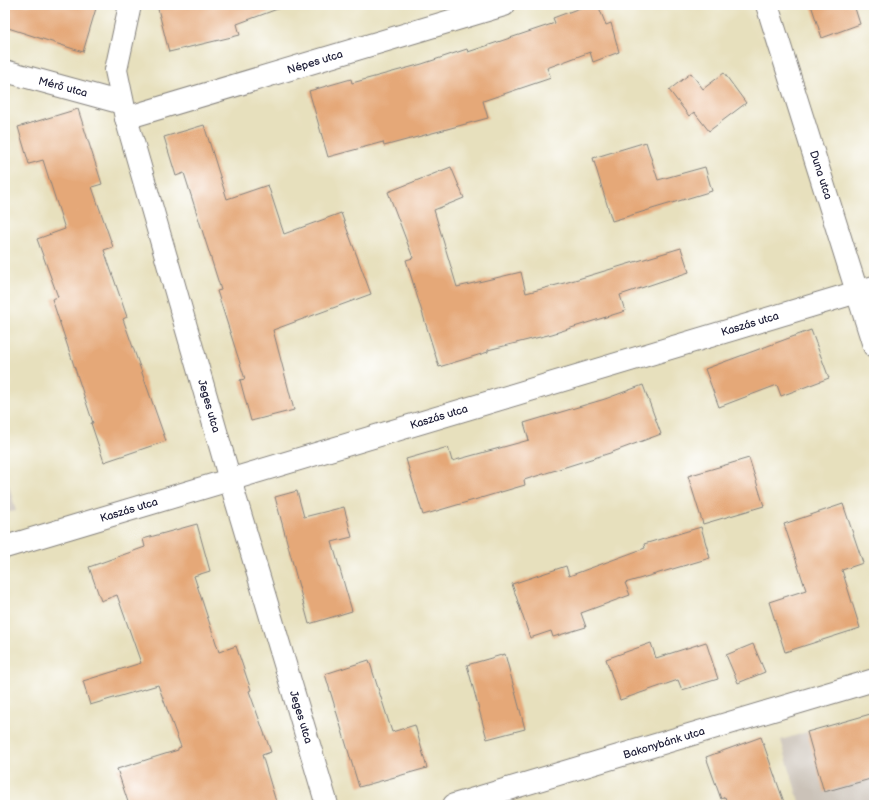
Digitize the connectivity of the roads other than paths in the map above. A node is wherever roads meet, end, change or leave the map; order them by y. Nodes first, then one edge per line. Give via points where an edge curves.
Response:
1 (130, 5) edge
2 (504, 5) edge
3 (767, 5) edge
4 (5, 71) edge
5 (124, 110) junction
6 (866, 289) edge
7 (874, 346) edge
8 (230, 480) junction
9 (5, 547) edge
10 (874, 680) edge
11 (327, 805) edge
12 (454, 805) edge

1 - 5 street, Jeges utca via 116,70
2 - 5 street, Népes utca
3 - 6 street, Duna utca
4 - 5 street, Mérő utca
5 - 8 street, Jeges utca
6 - 7 street, Duna utca
6 - 8 street, Kaszás utca
8 - 9 street, Kaszás utca
8 - 11 street, Jeges utca
10 - 12 street, Bakonybánk utca

